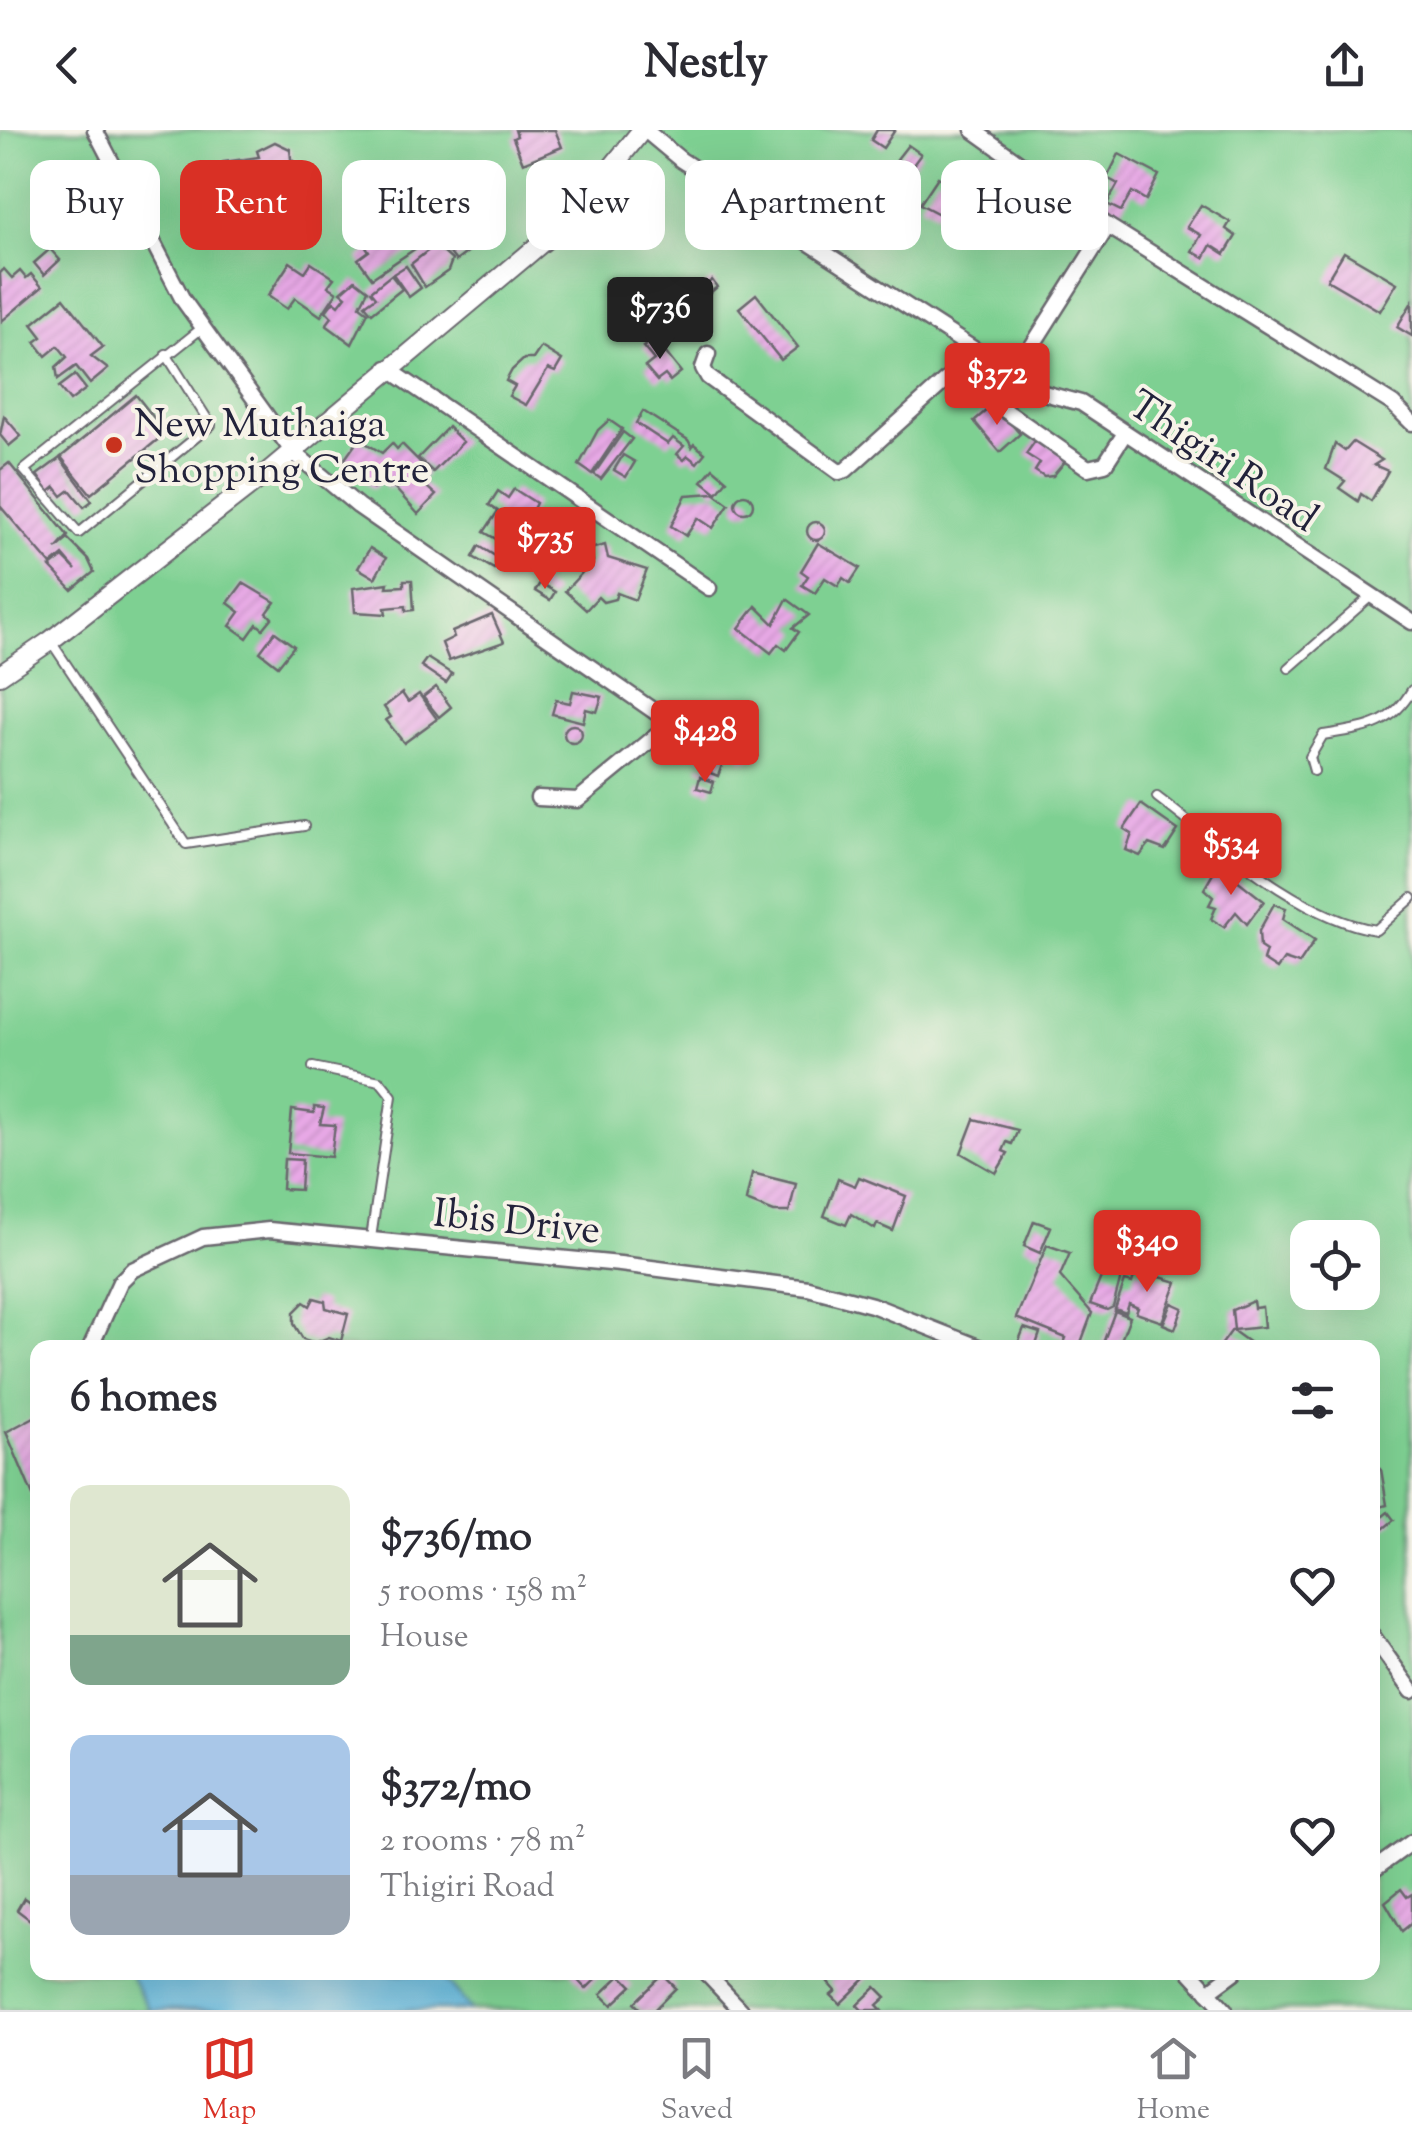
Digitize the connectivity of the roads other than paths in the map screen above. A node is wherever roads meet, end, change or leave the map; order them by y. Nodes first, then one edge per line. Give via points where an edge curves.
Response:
1 (95, 130) edge
2 (644, 130) edge
3 (973, 130) edge
4 (1015, 160) edge
5 (1108, 226) edge
6 (1093, 250) edge
7 (202, 328) junction
8 (166, 354) junction
9 (708, 354) dead end
10 (388, 368) junction
11 (1016, 372) junction
12 (1412, 423) edge
13 (1125, 433) junction
14 (292, 451) junction
15 (709, 588) dead end
16 (1370, 597) junction
17 (1412, 622) edge
18 (50, 641) junction
19 (1289, 668) dead end
20 (0, 675) edge
21 (1412, 690) edge
22 (1314, 771) dead end
23 (1157, 796) dead end
24 (538, 798) dead end
25 (304, 826) dead end
26 (1412, 898) edge
27 (313, 1067) dead end
28 (371, 1238) junction
29 (94, 1340) edge
30 (960, 1340) edge
31 (1380, 1646) edge
32 (1412, 1690) edge
33 (1412, 1842) edge
34 (1380, 1865) edge
35 (713, 1980) edge
36 (1197, 1980) edge
37 (1224, 1980) edge
38 (1208, 1992) junction
39 (741, 2010) edge
40 (1225, 2010) edge

1 - 7 street
2 - 10 street via 572,216
2 - 11 street, Thigiri Road
3 - 4 street
5 - 12 street via 1393,404
6 - 11 street
7 - 8 lane
7 - 14 street
8 - 8 lane via 24,470 79,533 211,425
9 - 13 street via 708,377 840,472 946,380 957,378 1088,468 1105,464
10 - 14 street
10 - 15 street
11 - 13 street, Thigiri Road via 1040,392 1081,403
13 - 16 street, Thigiri Road
14 - 18 street
14 - 24 street via 358,506 660,716 662,732 578,800
16 - 17 street, Thigiri Road
16 - 19 lane
18 - 20 street
18 - 25 lane via 186,844
21 - 22 lane via 1386,721 1323,736 1310,757
23 - 26 lane via 1268,882 1352,926 1376,930
27 - 28 lane via 380,1081 392,1096
28 - 29 street, Ibis Drive via 269,1230 203,1237 132,1270
28 - 30 street, Ibis Drive via 808,1288
31 - 32 street
33 - 34 street
35 - 39 street
36 - 38 street
37 - 38 street
38 - 40 street

